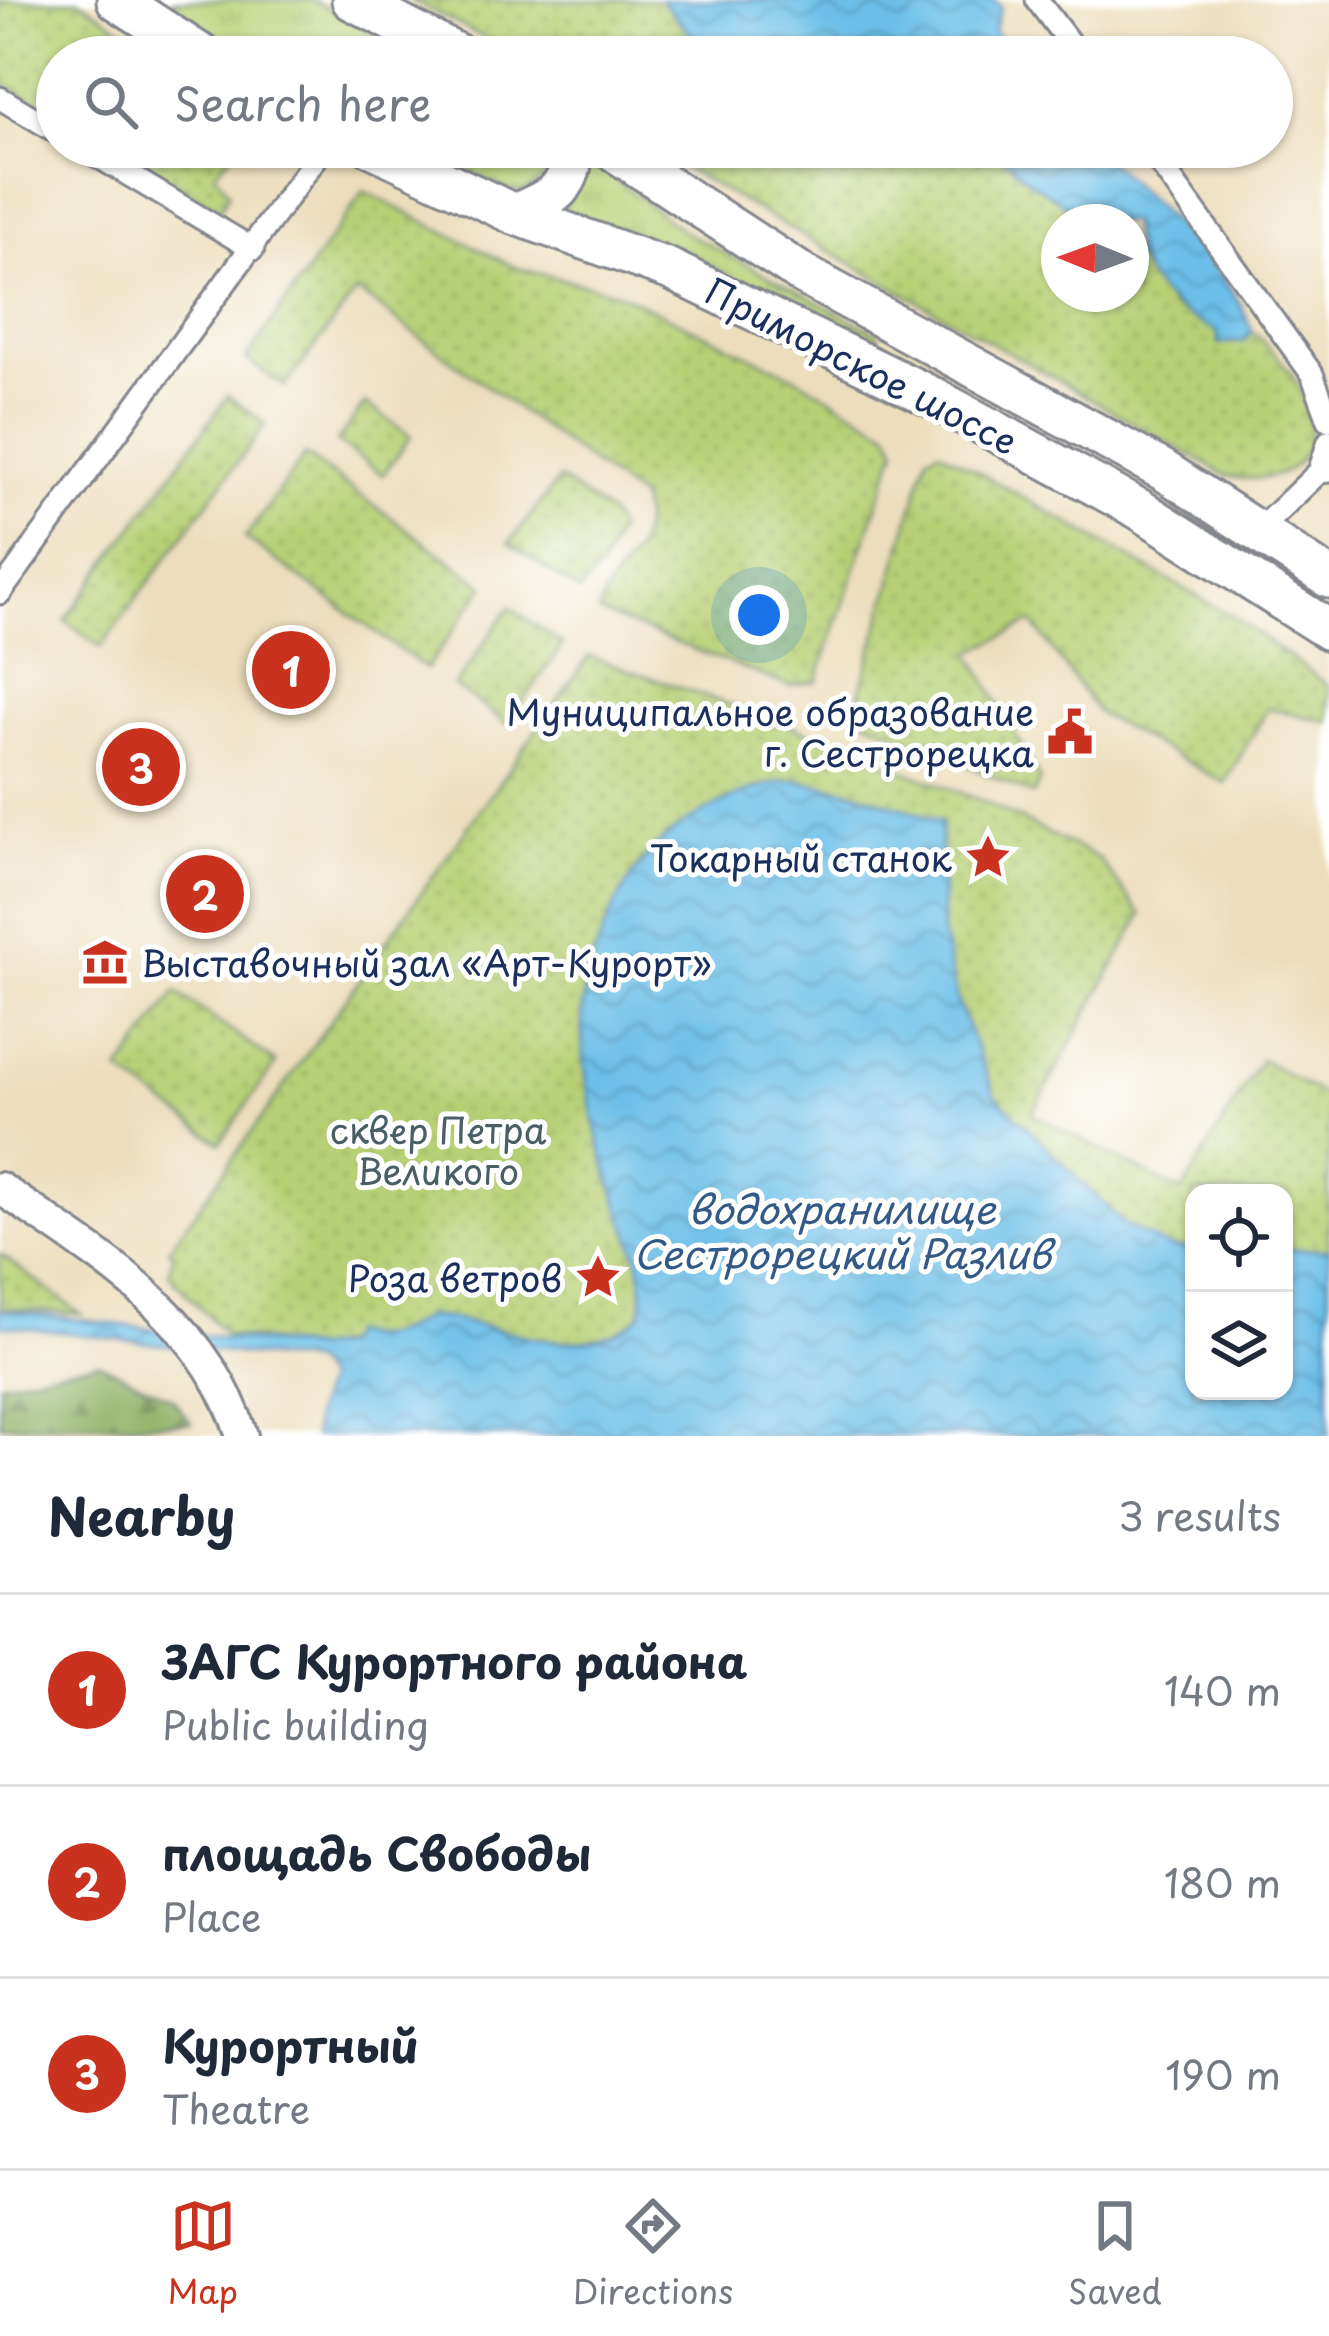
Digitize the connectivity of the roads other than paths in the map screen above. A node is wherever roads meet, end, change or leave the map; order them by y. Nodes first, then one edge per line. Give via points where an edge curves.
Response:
1 (117, 0) edge
2 (352, 0) edge
3 (1036, 0) edge
4 (152, 11) edge
5 (181, 36) edge
6 (422, 36) edge
7 (1064, 36) edge
8 (0, 98) edge
9 (36, 119) edge
10 (117, 168) edge
11 (309, 168) edge
12 (417, 168) edge
13 (568, 168) edge
14 (640, 168) edge
15 (1163, 168) edge
16 (514, 214) junction
17 (253, 249) junction
18 (1329, 420) edge
19 (1329, 441) edge
20 (1324, 472) edge
21 (1260, 529) junction
22 (1329, 578) edge
23 (0, 593) edge
24 (1329, 630) edge
25 (0, 1188) edge
26 (242, 1436) edge

1 - 4 highway
2 - 6 highway
3 - 7 street
4 - 5 highway
8 - 9 street
10 - 17 street
11 - 17 street
12 - 16 highway, Приморское шоссе
13 - 16 highway via 552,200
14 - 21 highway, Приморское шоссе via 804,275
15 - 18 street via 1312,374
16 - 24 highway, Приморское шоссе via 669,269 934,398 1139,509
17 - 23 street
19 - 20 street
20 - 21 street
21 - 22 highway, Приморское шоссе
25 - 26 main road via 152,1295 206,1360

